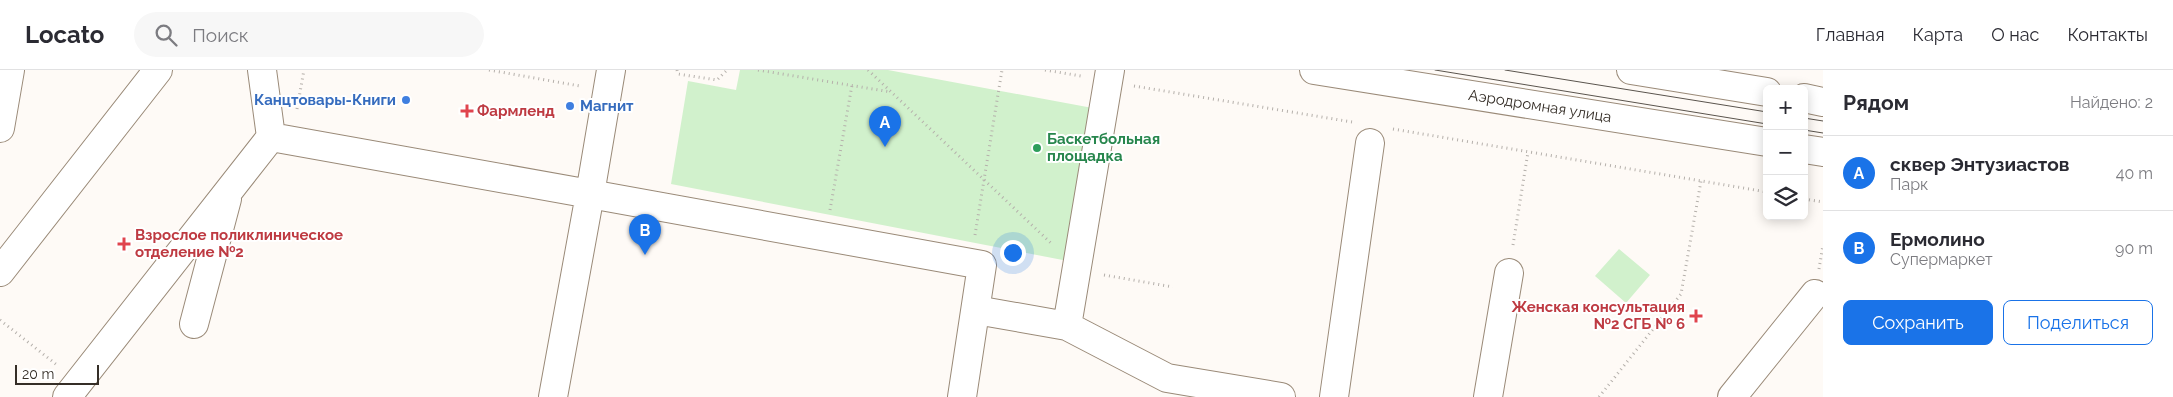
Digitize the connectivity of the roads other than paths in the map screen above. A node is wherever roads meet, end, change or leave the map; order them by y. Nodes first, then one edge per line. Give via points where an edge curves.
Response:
1 (10, 70) edge
2 (158, 70) edge
3 (262, 70) edge
4 (1314, 70) edge
5 (1631, 70) edge
6 (1109, 75) edge
7 (609, 81) edge
8 (1763, 91) edge
9 (1808, 99) edge
10 (1823, 102) edge
11 (0, 128) edge
12 (1374, 132) road end
13 (282, 138) junction
14 (1763, 141) edge
15 (1808, 149) edge
16 (1823, 152) edge
17 (230, 188) junction
18 (590, 194) junction
19 (0, 272) edge
20 (1508, 273) road end
21 (1815, 294) dead end
22 (976, 310) junction
23 (194, 324) dead end
24 (1067, 326) junction
25 (1165, 388) edge
26 (73, 390) edge
27 (553, 397) edge
28 (962, 397) edge
29 (1281, 397) edge
30 (1334, 397) edge
31 (1488, 397) edge
32 (1732, 397) edge

1 - 11 main road
2 - 19 main road
3 - 13 main road
4 - 14 main road, Аэродромная улица
5 - 8 main road
6 - 24 main road
7 - 18 main road
9 - 10 main road
12 - 30 main road
13 - 17 main road
13 - 18 main road
15 - 16 main road
17 - 23 main road
17 - 26 main road
18 - 22 main road via 982,265
18 - 27 main road
20 - 31 main road
21 - 32 main road
22 - 24 main road
22 - 28 main road
24 - 25 main road
25 - 29 main road

